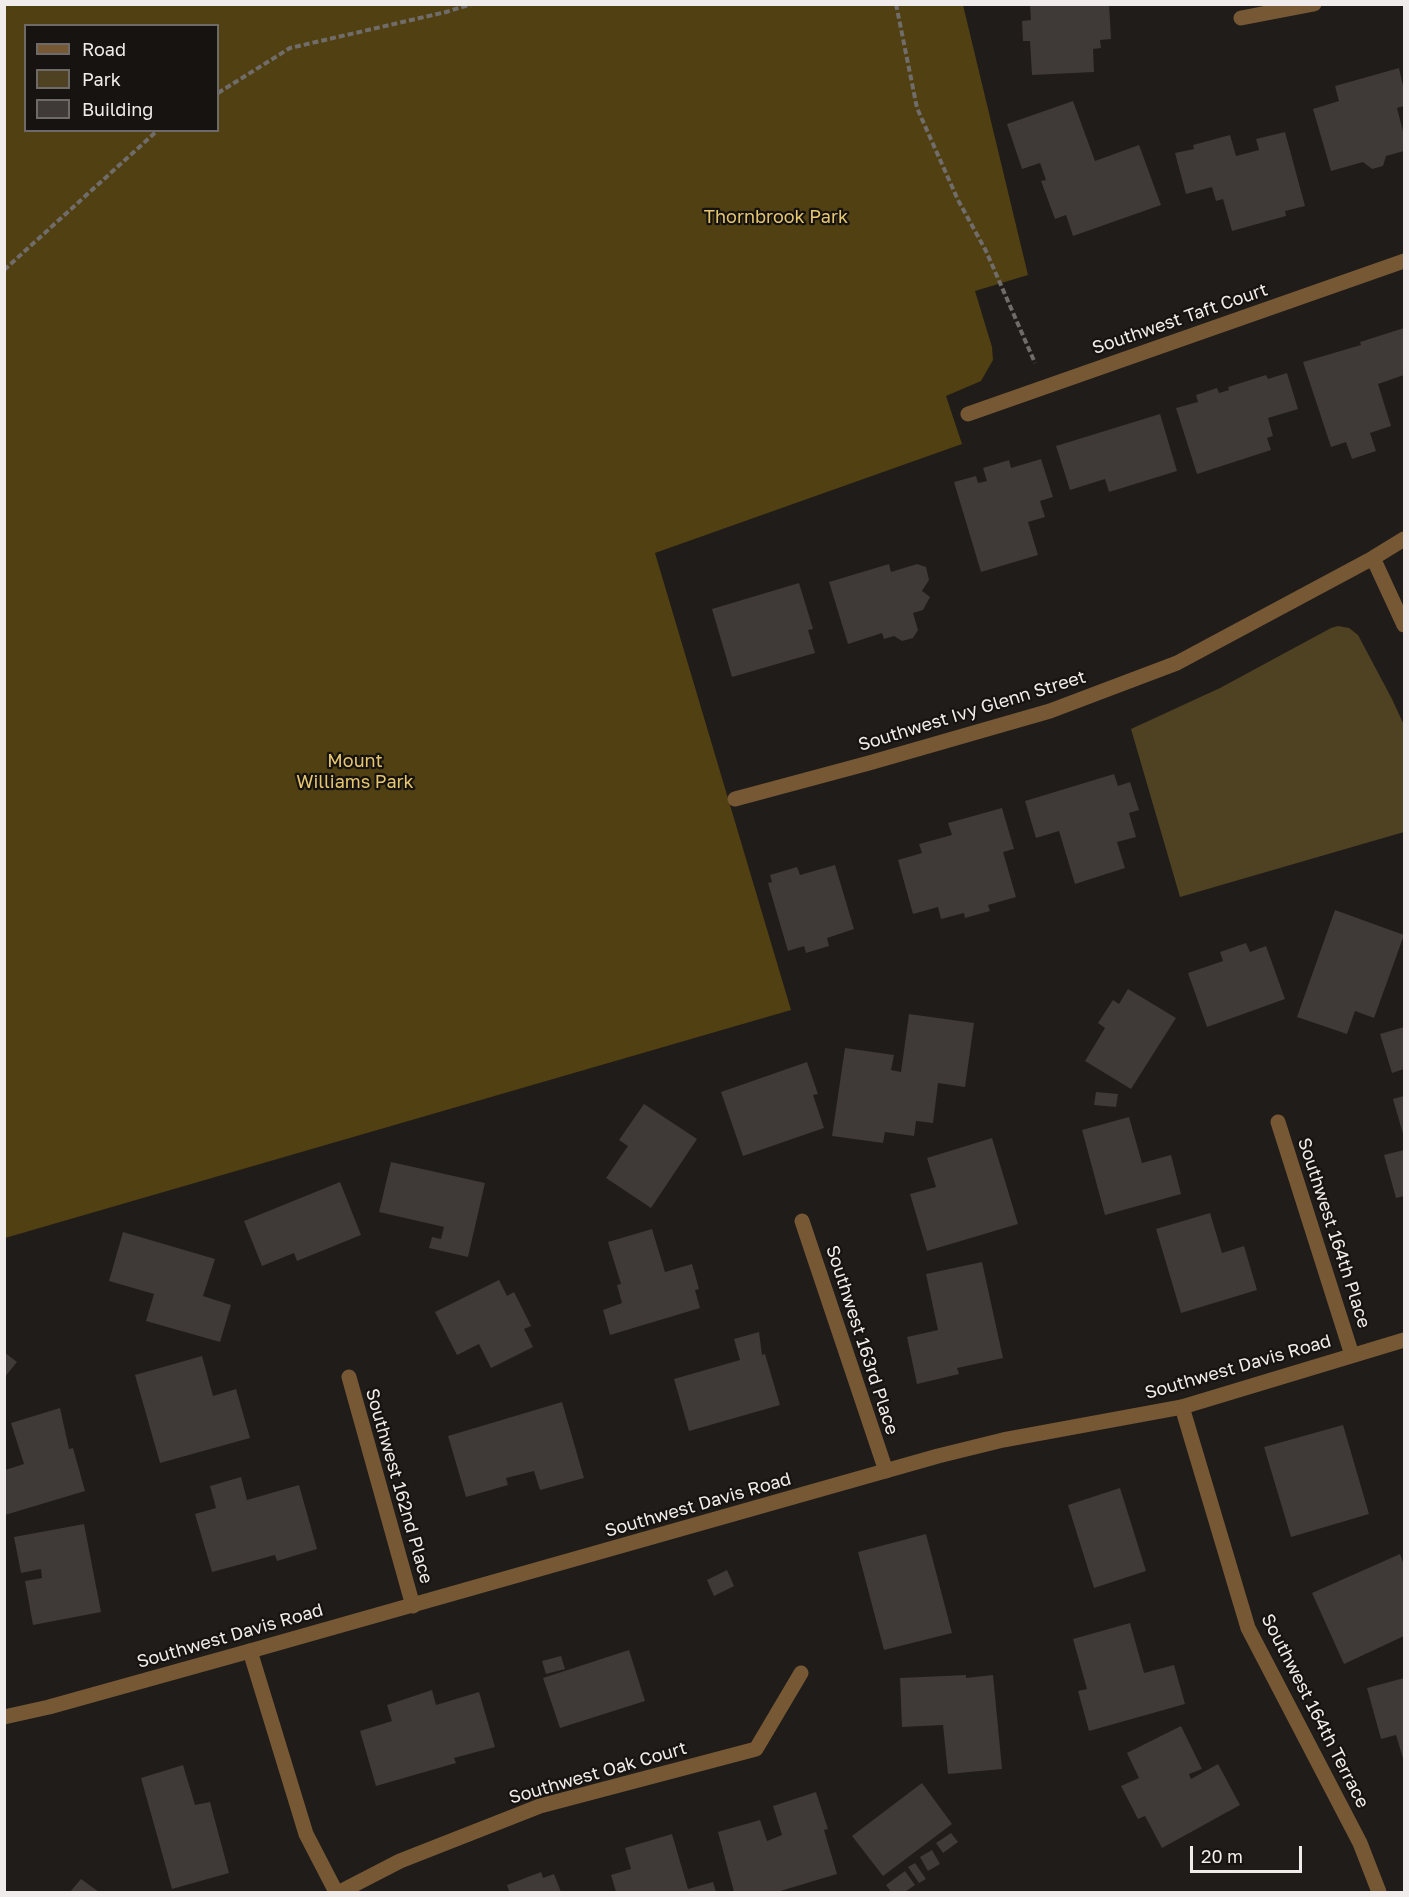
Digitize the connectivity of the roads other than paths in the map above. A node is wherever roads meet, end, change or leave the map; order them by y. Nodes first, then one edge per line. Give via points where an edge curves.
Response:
1 (1314, 4) edge
2 (1240, 18) dead end
3 (1404, 261) edge
4 (968, 414) dead end
5 (1404, 539) edge
6 (1373, 558) junction
7 (1404, 625) edge
8 (735, 799) dead end
9 (1278, 1122) dead end
10 (802, 1221) dead end
11 (1404, 1340) edge
12 (1352, 1355) junction
13 (348, 1377) dead end
14 (1182, 1407) junction
15 (886, 1471) junction
16 (413, 1605) junction
17 (250, 1651) junction
18 (801, 1674) dead end
19 (4, 1717) edge
20 (338, 1893) edge
21 (1380, 1893) edge

1 - 2 street
3 - 4 street, Southwest Taft Court
5 - 6 street, Southwest Ivy Glenn Street
6 - 7 street
6 - 8 street, Southwest Ivy Glenn Street via 1177,663 1050,711
9 - 12 street, Southwest 164th Place
10 - 15 street, Southwest 163rd Place
11 - 12 street, Southwest Davis Road
12 - 14 street, Southwest Davis Road
13 - 16 street, Southwest 162nd Place
14 - 15 street, Southwest Davis Road via 1003,1440
14 - 21 street, Southwest 164th Terrace via 1248,1628 1360,1843
15 - 16 street, Southwest Davis Road
16 - 17 street, Southwest Davis Road
17 - 19 street, Southwest Davis Road
17 - 20 street via 306,1834
18 - 20 street, Southwest Oak Court via 756,1749 540,1806 400,1861

